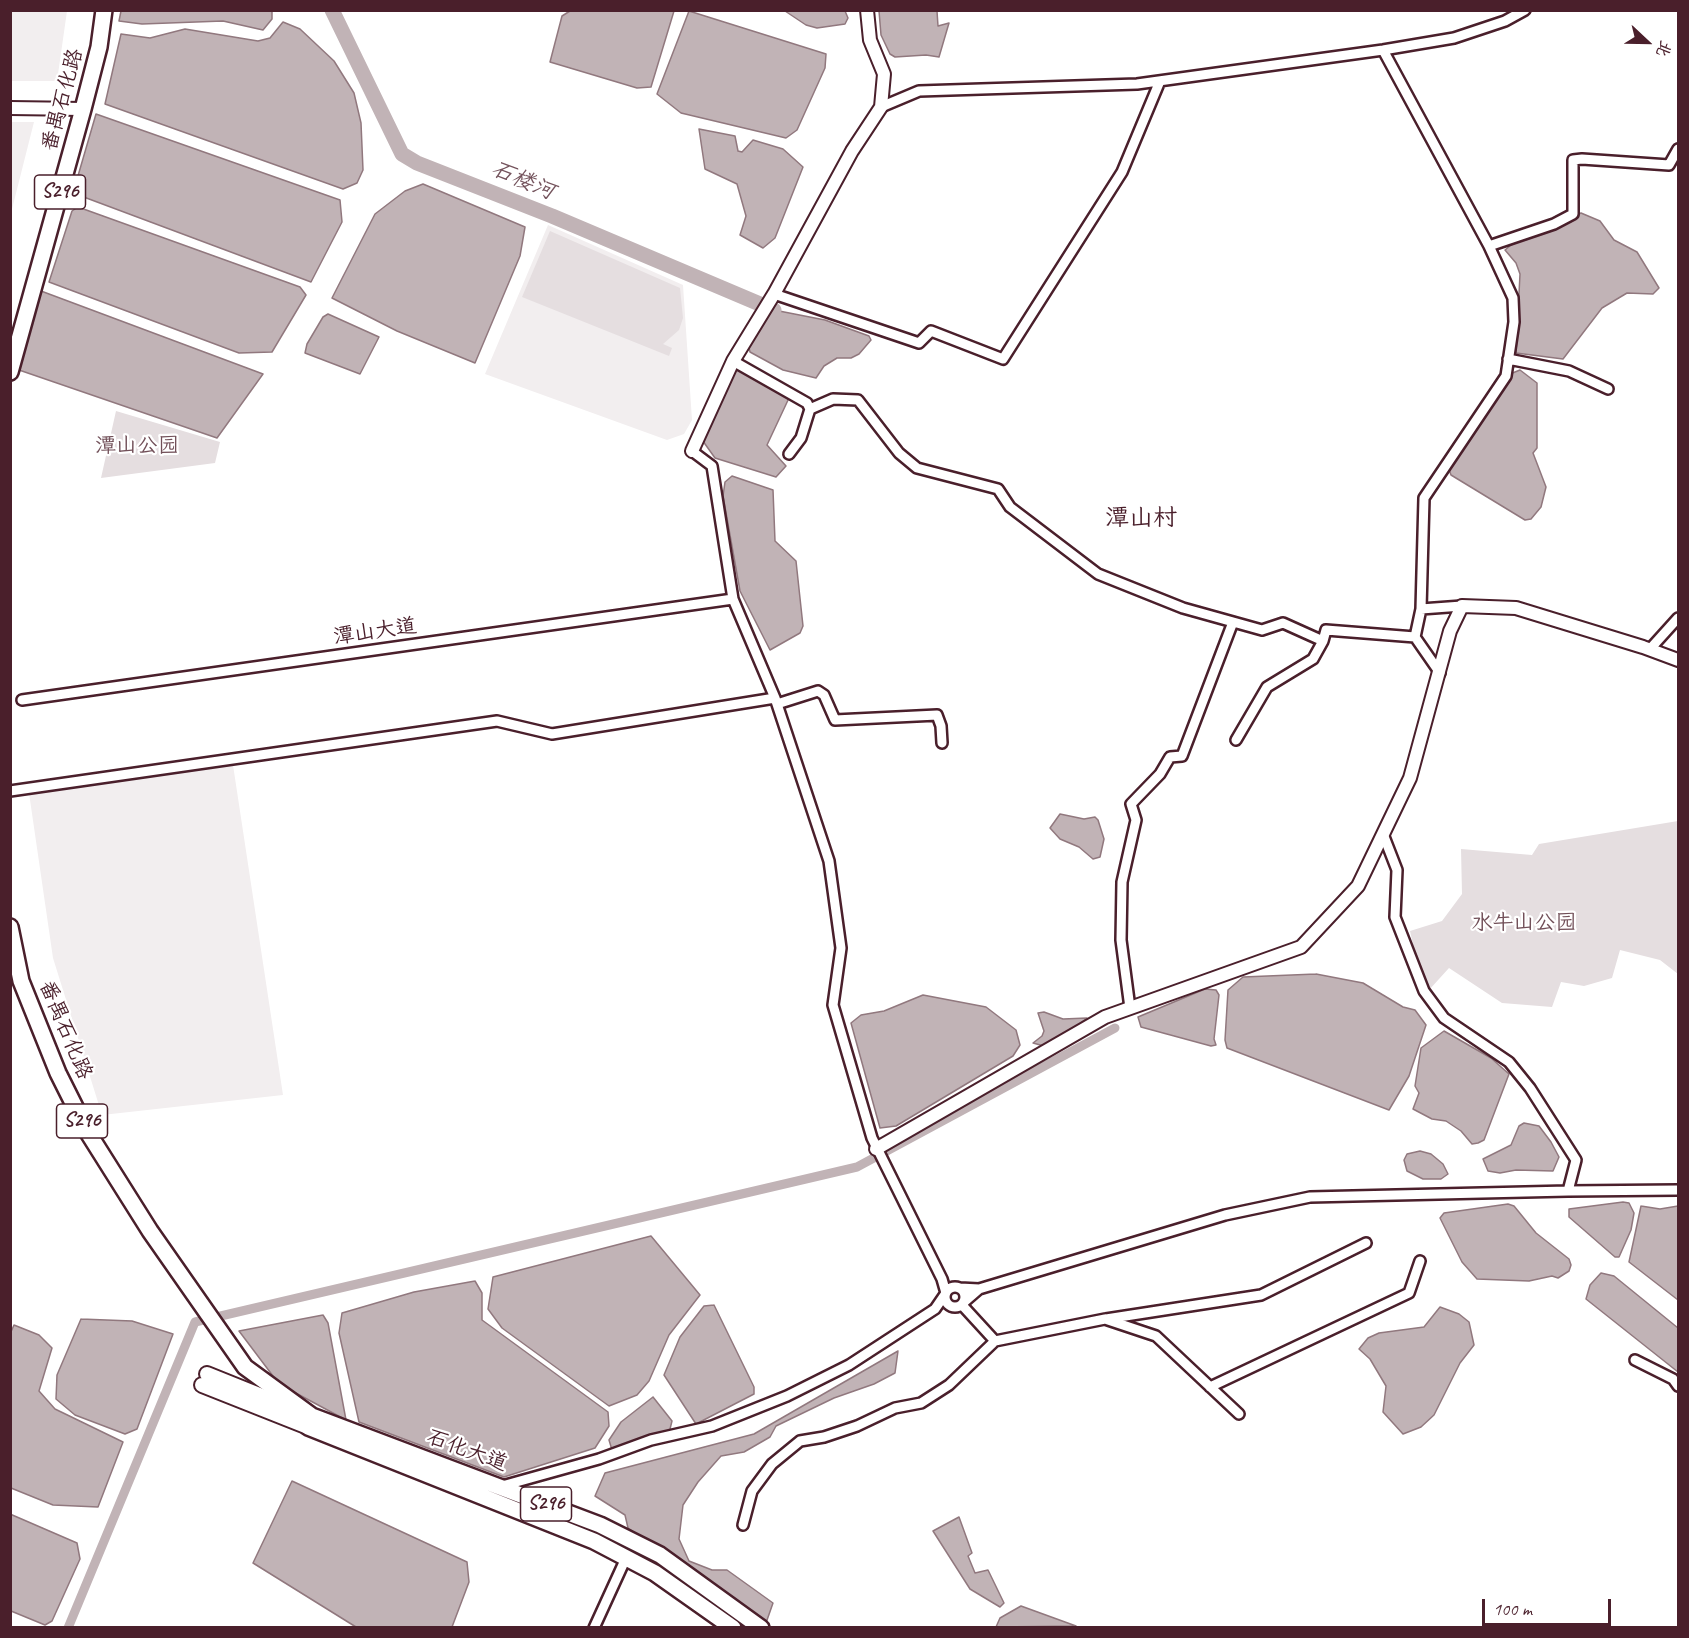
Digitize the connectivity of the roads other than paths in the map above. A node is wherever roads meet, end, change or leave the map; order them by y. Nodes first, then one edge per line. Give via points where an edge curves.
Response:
1 (104, 10) edge
2 (867, 10) edge
3 (1525, 10) edge
4 (1383, 51) junction
5 (1160, 81) junction
6 (881, 107) junction
7 (10, 108) edge
8 (83, 110) junction
9 (1678, 149) edge
10 (1489, 246) junction
11 (772, 297) junction
12 (1508, 359) junction
13 (733, 361) junction
14 (10, 372) edge
15 (1608, 389) dead end
16 (810, 409) junction
17 (692, 451) joint
18 (789, 454) dead end
19 (733, 599) junction
20 (1462, 606) junction
21 (1421, 609) junction
22 (1678, 618) edge
23 (1233, 622) junction
24 (1415, 638) junction
25 (1323, 641) junction
26 (1650, 649) junction
27 (1678, 660) edge
28 (1440, 673) junction
29 (16, 701) edge
30 (776, 701) junction
31 (1236, 740) dead end
32 (942, 743) dead end
33 (10, 792) edge
34 (1383, 834) junction
35 (10, 927) edge
36 (1130, 1008) junction
37 (876, 1149) junction
38 (1678, 1190) edge
39 (1568, 1191) junction
40 (1366, 1243) dead end
41 (1420, 1261) dead end
42 (942, 1280) junction
43 (958, 1288) junction
44 (979, 1289) junction
45 (946, 1293) junction
46 (960, 1304) junction
47 (935, 1309) junction
48 (1105, 1319) junction
49 (995, 1341) junction
50 (1635, 1360) dead end
51 (204, 1380) dead end
52 (1678, 1386) edge
53 (1210, 1387) junction
54 (1239, 1414) dead end
55 (310, 1422) junction
56 (502, 1486) junction
57 (743, 1525) dead end
58 (626, 1558) junction
59 (594, 1628) edge
60 (732, 1628) edge
61 (761, 1628) edge

1 - 8 main road, 番禺石化路 / S296
2 - 6 street via 870,40 884,74
3 - 4 street via 1454,38
4 - 5 street
4 - 10 street
5 - 6 street via 919,91
5 - 11 street via 1122,172 1003,358 931,331 919,343
6 - 11 street via 852,151
7 - 8 street
8 - 14 main road, 番禺石化路 / S296
9 - 10 street via 1669,165 1573,160 1573,213 1554,224
10 - 12 street via 1513,298
11 - 13 street
12 - 15 street via 1569,370
12 - 21 street via 1506,376 1424,498
13 - 16 street via 807,403
13 - 17 street
16 - 18 street via 801,438
16 - 23 street via 833,399 858,400 899,453 917,468 998,489 1010,507 1098,574 1183,608
17 - 19 street via 712,466
19 - 29 street, 潭山大道
19 - 30 street
20 - 21 street
20 - 26 street via 1516,608
20 - 28 street via 1450,631
21 - 24 street
22 - 26 street
23 - 25 street via 1262,630 1283,623
23 - 36 street via 1182,756 1170,757 1160,774 1131,804 1136,820 1122,882 1121,940
24 - 25 street via 1326,630
24 - 28 street
25 - 31 street via 1313,659 1267,687
26 - 27 street
28 - 34 street via 1410,778
30 - 32 street via 818,691 824,695 835,720 937,715
30 - 33 street via 552,735 497,721
30 - 37 street via 829,861 841,948 833,1005
34 - 36 street via 1358,886 1301,947
34 - 39 street via 1397,870 1395,917 1424,991 1444,1018 1509,1062 1530,1088 1576,1160
35 - 55 main road, 番禺石化路 / S296 via 21,981 58,1073 87,1131 245,1367
36 - 37 street via 1105,1017
37 - 42 street
38 - 39 street
39 - 44 street via 1310,1197 1225,1215
40 - 48 street via 1261,1295
41 - 53 street via 1409,1293
42 - 43 street
42 - 45 street
43 - 44 street
43 - 45 street via 950,1288
43 - 46 street via 964,1293
44 - 46 street
45 - 46 street via 945,1300
45 - 47 street
46 - 47 street
46 - 49 street
47 - 56 street via 849,1365 787,1396 712,1425
48 - 49 street
48 - 53 street via 1156,1336
49 - 57 street via 949,1385 921,1403 895,1408 824,1437 800,1441 772,1464 752,1491
50 - 52 street via 1673,1379
51 - 55 main road, 石化大道
53 - 54 street
55 - 56 main road, 石化大道 / S296
55 - 58 main road, 石化大道 / S296
56 - 61 main road, 石化大道 / S296 via 600,1525 660,1555
58 - 59 street
58 - 60 main road, 石化大道 / S296

